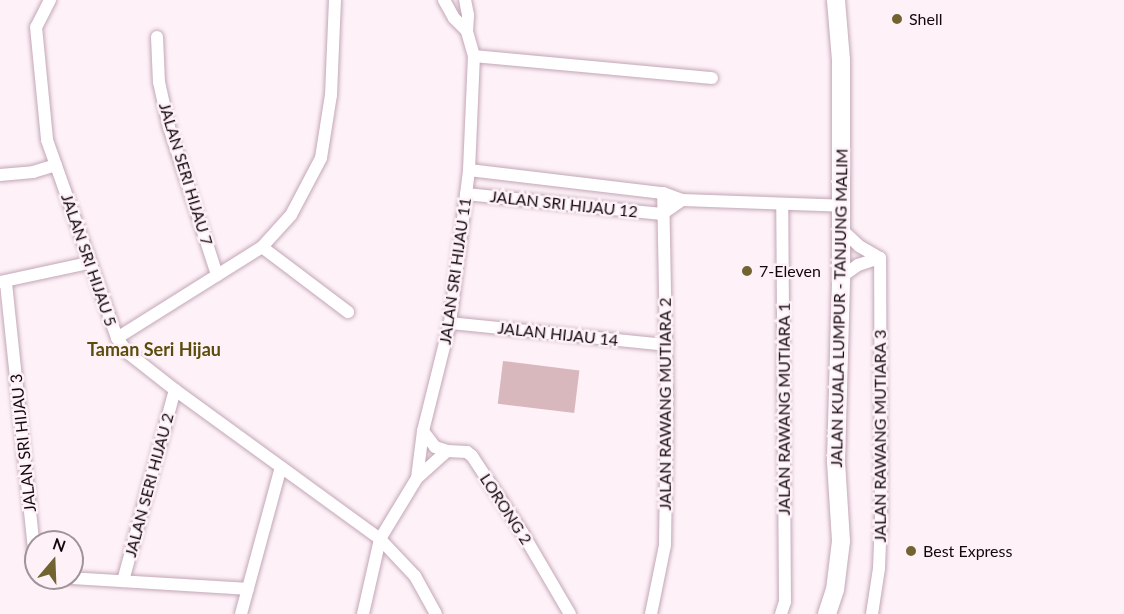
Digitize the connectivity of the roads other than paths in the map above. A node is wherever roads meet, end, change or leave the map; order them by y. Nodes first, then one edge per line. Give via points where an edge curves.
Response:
1 (50, 0) edge
2 (335, 0) edge
3 (459, 0) edge
4 (465, 0) edge
5 (836, 0) edge
6 (445, 2) edge
7 (467, 31) junction
8 (157, 37) dead end
9 (474, 56) junction
10 (712, 78) dead end
11 (56, 165) junction
12 (469, 170) junction
13 (0, 175) edge
14 (663, 193) junction
15 (466, 194) junction
16 (682, 200) junction
17 (782, 204) junction
18 (842, 206) junction
19 (662, 214) junction
20 (842, 230) junction
21 (262, 247) junction
22 (880, 258) junction
23 (89, 263) junction
24 (217, 275) junction
25 (841, 277) junction
26 (3, 283) edge
27 (348, 312) dead end
28 (450, 323) junction
29 (117, 338) junction
30 (667, 345) junction
31 (175, 390) junction
32 (423, 431) junction
33 (447, 451) junction
34 (280, 467) junction
35 (417, 478) junction
36 (32, 530) edge
37 (380, 539) junction
38 (84, 579) edge
39 (123, 581) junction
40 (248, 589) junction
41 (241, 614) edge
42 (363, 614) edge
43 (436, 614) edge
44 (570, 614) edge
45 (651, 614) edge
46 (781, 614) edge
47 (827, 614) edge
48 (872, 614) edge

1 - 11 street, JALAN SRI HIJAU 5 via 36,27 47,140
2 - 21 street via 331,95 321,158 291,215
3 - 6 street
4 - 7 street
5 - 18 main road, JALAN KUALA LUMPUR - TANJUNG MALIM via 841,60
6 - 7 street
7 - 9 street, JALAN SRI HIJAU 11
8 - 24 street, JALAN SERI HIJAU 7 via 159,82 169,127
9 - 10 street
9 - 12 street, JALAN SRI HIJAU 11
11 - 13 street
11 - 23 street, JALAN SRI HIJAU 5
12 - 14 street, JALAN SRI HIJAU 12
12 - 15 street, JALAN SRI HIJAU 11
14 - 16 street, JALAN SRI HIJAU 12
14 - 19 street, JALAN RAWANG MUTIARA 2
15 - 19 street, JALAN SRI HIJAU 12
15 - 28 street, JALAN SRI HIJAU 11
16 - 17 street, JALAN SRI HIJAU 12
16 - 19 street
17 - 18 street, JALAN SRI HIJAU 12
17 - 46 street, JALAN RAWANG MUTIARA 1 via 785,602
18 - 20 main road, JALAN KUALA LUMPUR - TANJUNG MALIM
19 - 30 street, JALAN RAWANG MUTIARA 2
20 - 22 street
20 - 25 main road, JALAN KUALA LUMPUR - TANJUNG MALIM
21 - 24 street
21 - 27 street
22 - 25 street via 858,265
22 - 48 street, JALAN RAWANG MUTIARA 3 via 881,518
23 - 26 street
23 - 29 street, JALAN SRI HIJAU 5
24 - 29 street
25 - 47 main road, JALAN KUALA LUMPUR - TANJUNG MALIM via 836,461 841,541 835,590
26 - 36 street, JALAN SRI HIJAU 3
28 - 30 street, JALAN HIJAU 14
28 - 32 street, JALAN SRI HIJAU 11
29 - 31 street, JALAN SRI HIJAU 5 via 129,353
30 - 45 street, JALAN RAWANG MUTIARA 2 via 665,545
31 - 34 street, JALAN SRI HIJAU 5
31 - 39 street, JALAN SERI HIJAU 2
32 - 33 street, LORONG 2 via 435,447
32 - 35 street, JALAN SRI HIJAU 11
33 - 35 street, JALAN SRI HIJAU 11
33 - 44 street, LORONG 2 via 472,456
34 - 37 street, JALAN SRI HIJAU 5
34 - 40 street
35 - 37 street, JALAN SRI HIJAU 11
37 - 42 street, JALAN SRI HIJAU 11
37 - 43 street, JALAN SRI HIJAU 5 via 415,576
38 - 39 street
39 - 40 street
40 - 41 street

